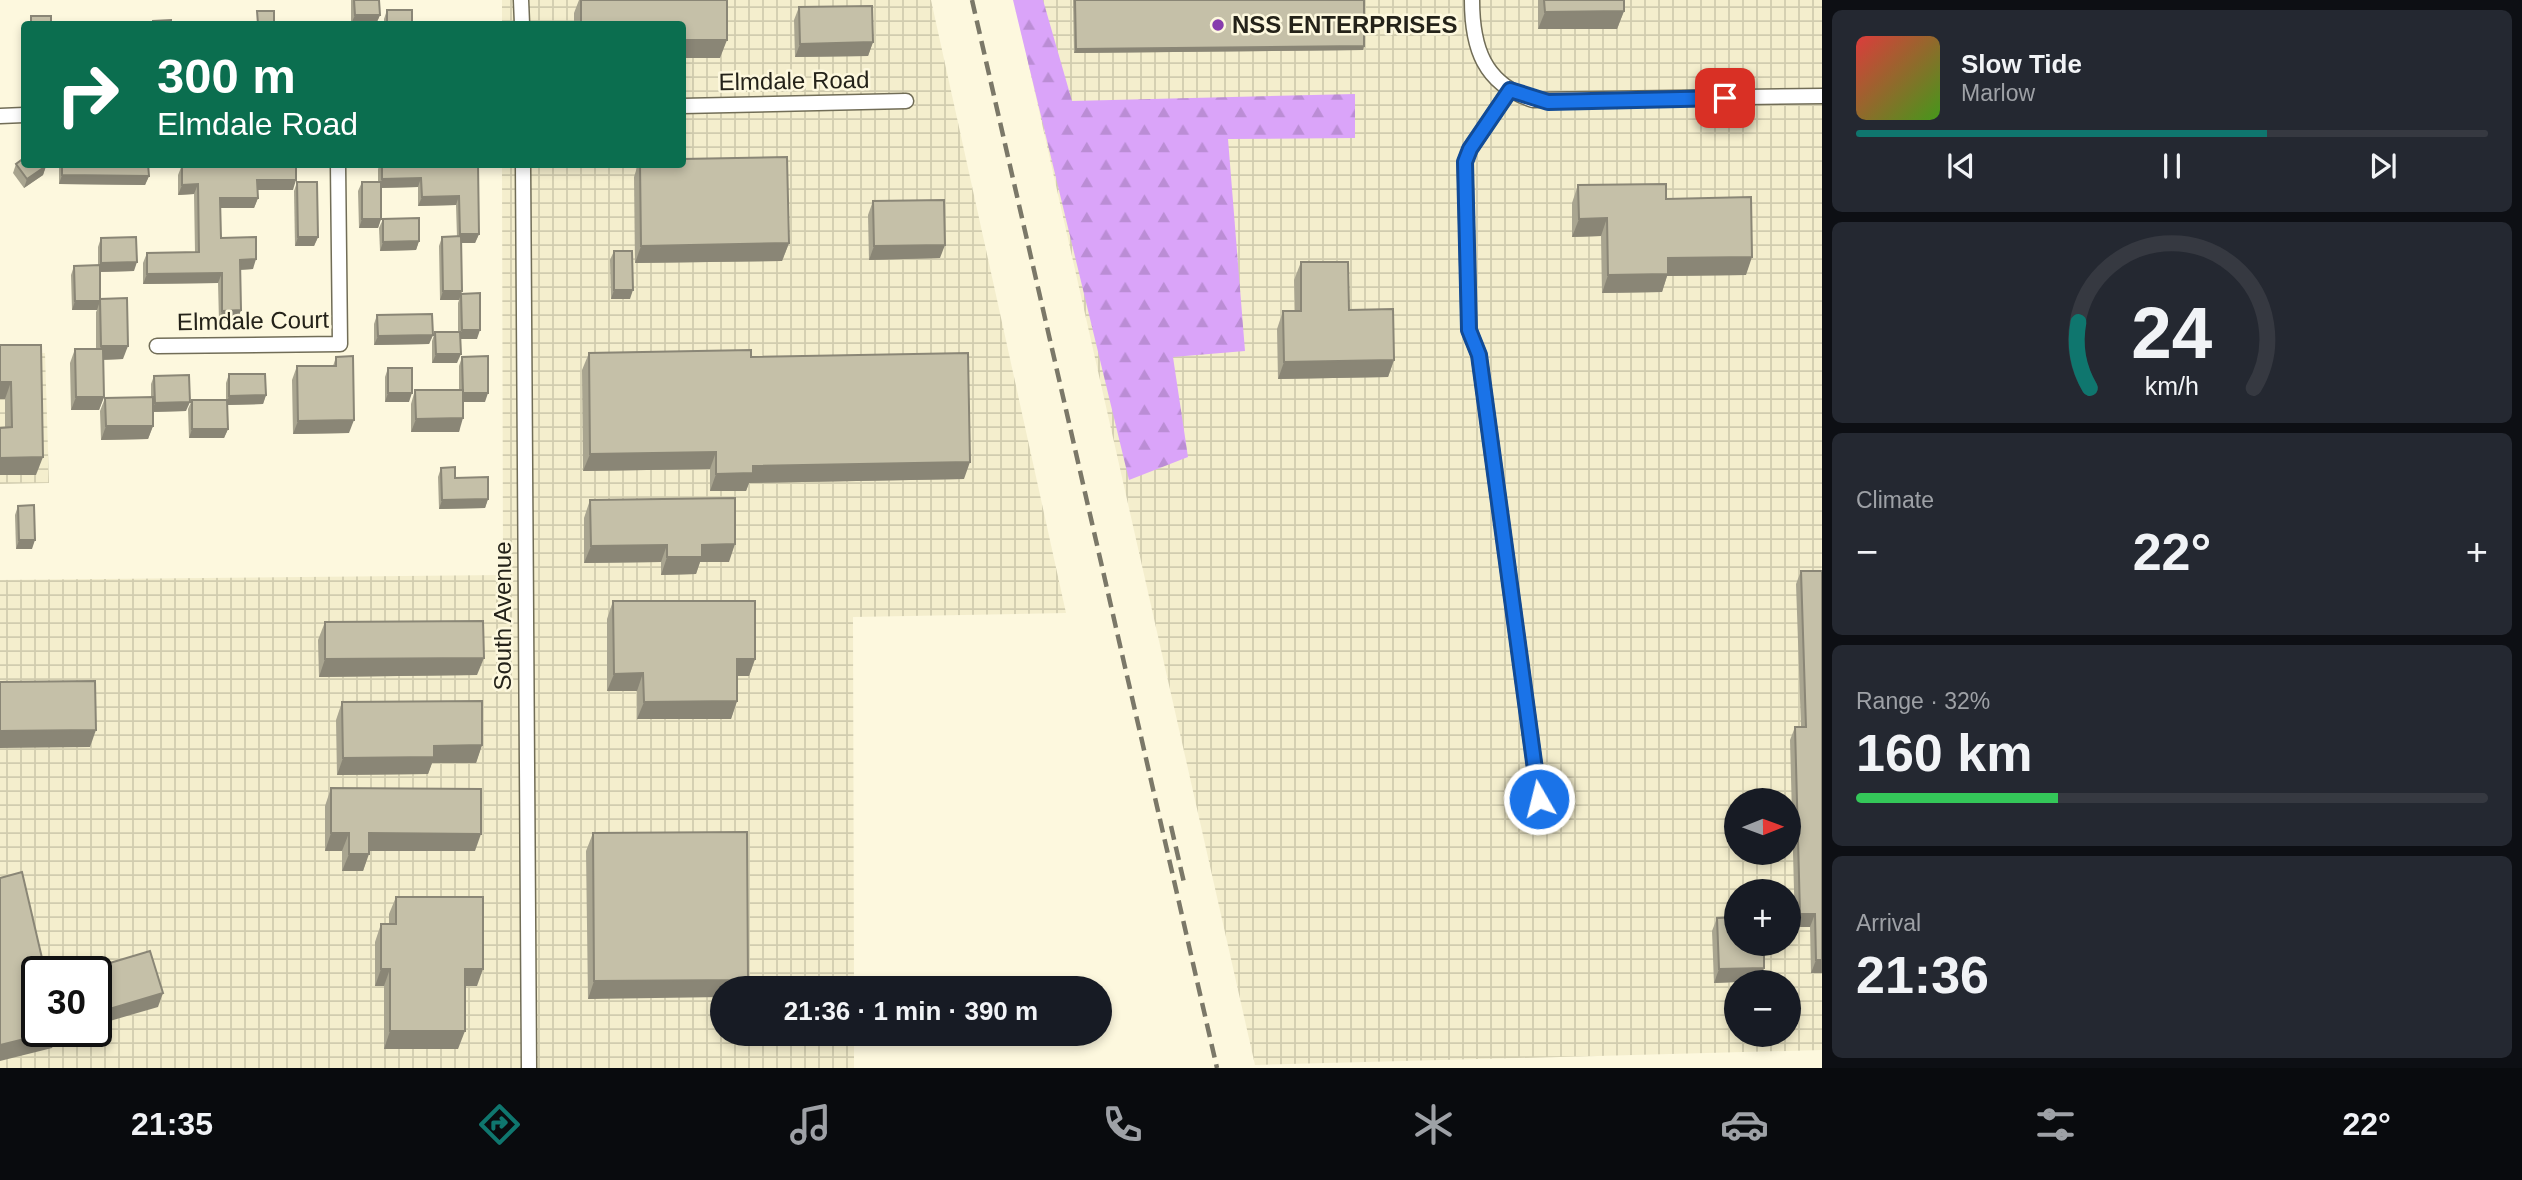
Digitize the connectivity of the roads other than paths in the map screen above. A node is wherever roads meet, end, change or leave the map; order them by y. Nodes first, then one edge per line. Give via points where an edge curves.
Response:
1 (521, 0) edge
2 (1472, 0) edge
3 (522, 21) edge
4 (1510, 90) junction
5 (1822, 96) edge
6 (905, 101) dead end
7 (686, 106) edge
8 (0, 116) edge
9 (21, 116) edge
10 (338, 168) edge
11 (523, 168) edge
12 (157, 346) dead end
13 (1539, 799) dead end
14 (529, 1068) edge

1 - 3 street
2 - 4 street via 1481,60
4 - 5 street via 1548,102
4 - 13 street via 1465,162 1469,330 1479,355
6 - 7 street, Elmdale Road
8 - 9 street
10 - 12 street, Elmdale Court via 340,344
11 - 14 street, South Avenue

